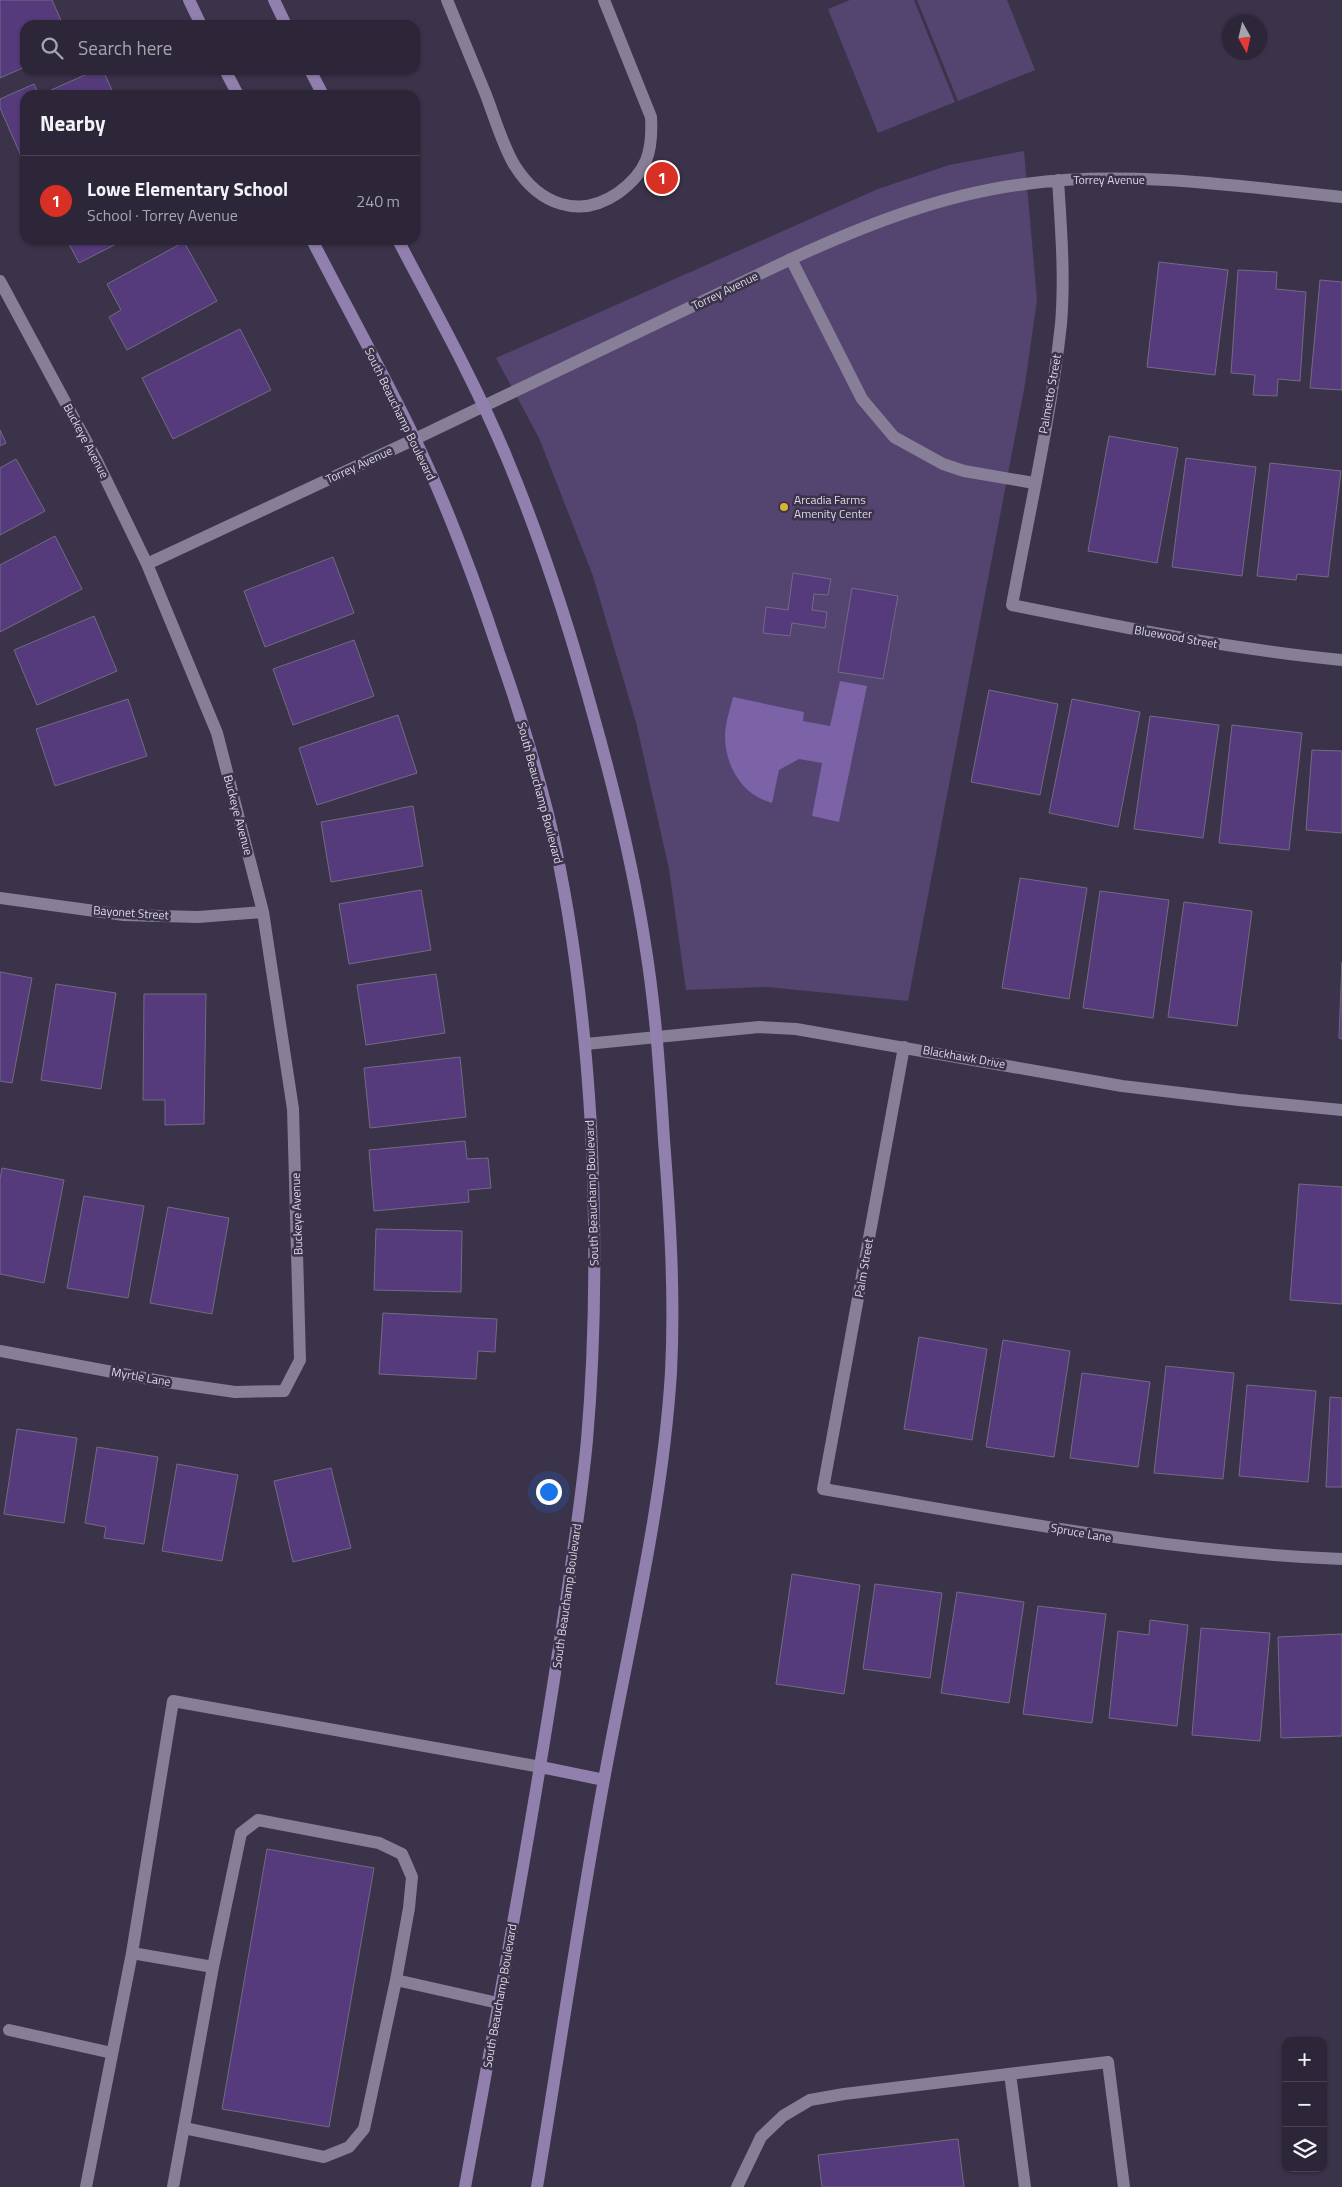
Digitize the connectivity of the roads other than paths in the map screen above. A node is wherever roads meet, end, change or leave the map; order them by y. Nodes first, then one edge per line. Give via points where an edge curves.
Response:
1 (188, 0) edge
2 (274, 0) edge
3 (447, 0) edge
4 (604, 0) edge
5 (199, 20) edge
6 (284, 20) edge
7 (228, 75) edge
8 (313, 75) edge
9 (235, 90) edge
10 (320, 90) edge
11 (1058, 180) junction
12 (1342, 197) edge
13 (315, 245) edge
14 (401, 245) edge
15 (791, 259) junction
16 (1, 284) edge
17 (484, 407) junction
18 (415, 439) junction
19 (1034, 483) junction
20 (147, 564) junction
21 (1012, 605) joint
22 (1342, 660) edge
23 (0, 898) edge
24 (263, 912) junction
25 (657, 1036) junction
26 (586, 1044) junction
27 (904, 1046) junction
28 (1342, 1110) edge
29 (0, 1350) edge
30 (284, 1391) joint
31 (823, 1489) joint
32 (1342, 1559) edge
33 (541, 1767) junction
34 (604, 1780) junction
35 (132, 1953) junction
36 (213, 1967) junction
37 (396, 1980) junction
38 (498, 2003) junction
39 (9, 2030) dead end
40 (112, 2053) junction
41 (1010, 2074) junction
42 (184, 2128) junction
43 (86, 2187) edge
44 (173, 2187) edge
45 (465, 2187) edge
46 (537, 2187) edge
47 (738, 2187) edge
48 (1025, 2187) edge
49 (1124, 2187) edge

1 - 5 street
2 - 6 street
3 - 4 street via 515,166 534,190 559,205 583,207 610,198 634,182 648,159 652,136 650,118
7 - 9 street
8 - 10 street
11 - 12 street, Torrey Avenue via 1166,180
11 - 15 street, Torrey Avenue via 993,189 942,201
11 - 19 street, Palmetto Street via 1061,323
13 - 18 street, South Beauchamp Boulevard
14 - 17 street
15 - 17 street, Torrey Avenue
15 - 19 street via 862,399 894,437 943,464 964,471
16 - 20 street, Buckeye Avenue via 98,461
17 - 18 street, Torrey Avenue
17 - 25 street via 507,458 564,610 606,760 634,882
18 - 20 street, Torrey Avenue
18 - 26 street, South Beauchamp Boulevard via 482,600 535,766 567,907
19 - 21 street, Palmetto Street
20 - 24 street, Buckeye Avenue via 217,732
21 - 22 street, Bluewood Street via 1176,638
23 - 24 street, Bayonet Street via 124,915 198,917
24 - 30 street, Buckeye Avenue via 293,1109 300,1360
25 - 26 street, Blackhawk Drive
25 - 27 street, Blackhawk Drive via 759,1027 796,1029
25 - 34 street via 672,1255 670,1371 658,1486
26 - 33 street, South Beauchamp Boulevard via 595,1254 587,1440
27 - 28 street, Blackhawk Drive via 1122,1086
27 - 31 street, Palm Street
29 - 30 street, Myrtle Lane via 235,1392
31 - 32 street, Spruce Lane via 1114,1539 1248,1554
33 - 34 street
33 - 35 street via 173,1701
33 - 38 street, South Beauchamp Boulevard
34 - 46 street
35 - 36 street
35 - 40 street
36 - 37 street via 241,1832 258,1820 379,1843 402,1854 412,1877
36 - 42 street
37 - 38 street
37 - 42 street via 364,2129 349,2146 324,2157
38 - 45 street, South Beauchamp Boulevard
39 - 40 street
40 - 43 street
41 - 47 street via 810,2100 783,2116 761,2137
41 - 48 street
41 - 49 street via 1108,2062
42 - 44 street

